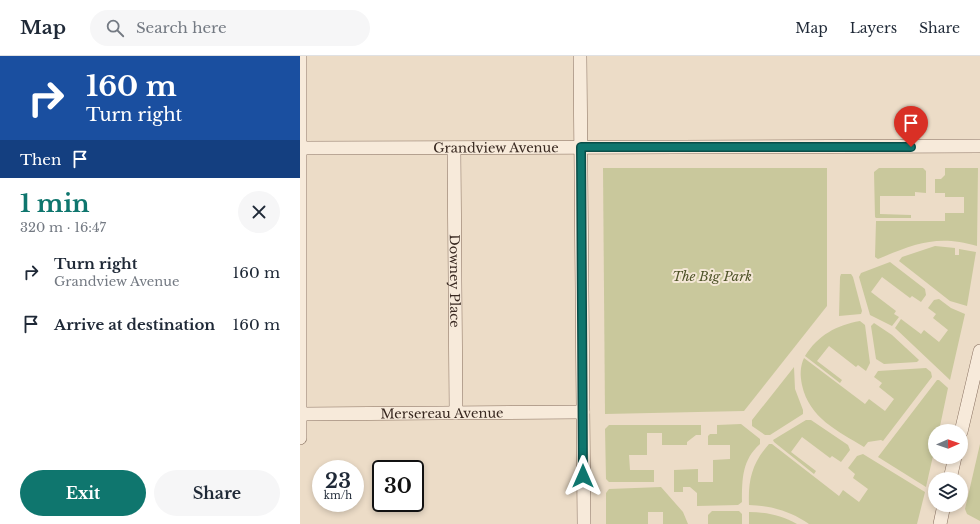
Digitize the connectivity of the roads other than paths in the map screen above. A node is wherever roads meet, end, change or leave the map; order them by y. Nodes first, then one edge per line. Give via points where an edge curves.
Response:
1 (300, 56) edge
2 (580, 56) edge
3 (980, 146) edge
4 (581, 147) junction
5 (300, 148) edge
6 (454, 148) junction
7 (980, 351) edge
8 (583, 412) junction
9 (300, 414) edge
10 (456, 414) junction
11 (963, 424) edge
12 (300, 438) edge
13 (943, 512) edge
14 (584, 524) edge
15 (940, 524) edge

1 - 5 street
2 - 4 street
3 - 4 street, Grandview Avenue
4 - 6 street, Grandview Avenue
4 - 8 street
5 - 6 street, Grandview Avenue
5 - 9 street
6 - 10 street, Downey Place
7 - 11 street
8 - 10 street, Mersereau Avenue
8 - 14 street
9 - 10 street, Mersereau Avenue
9 - 12 street
13 - 15 street

